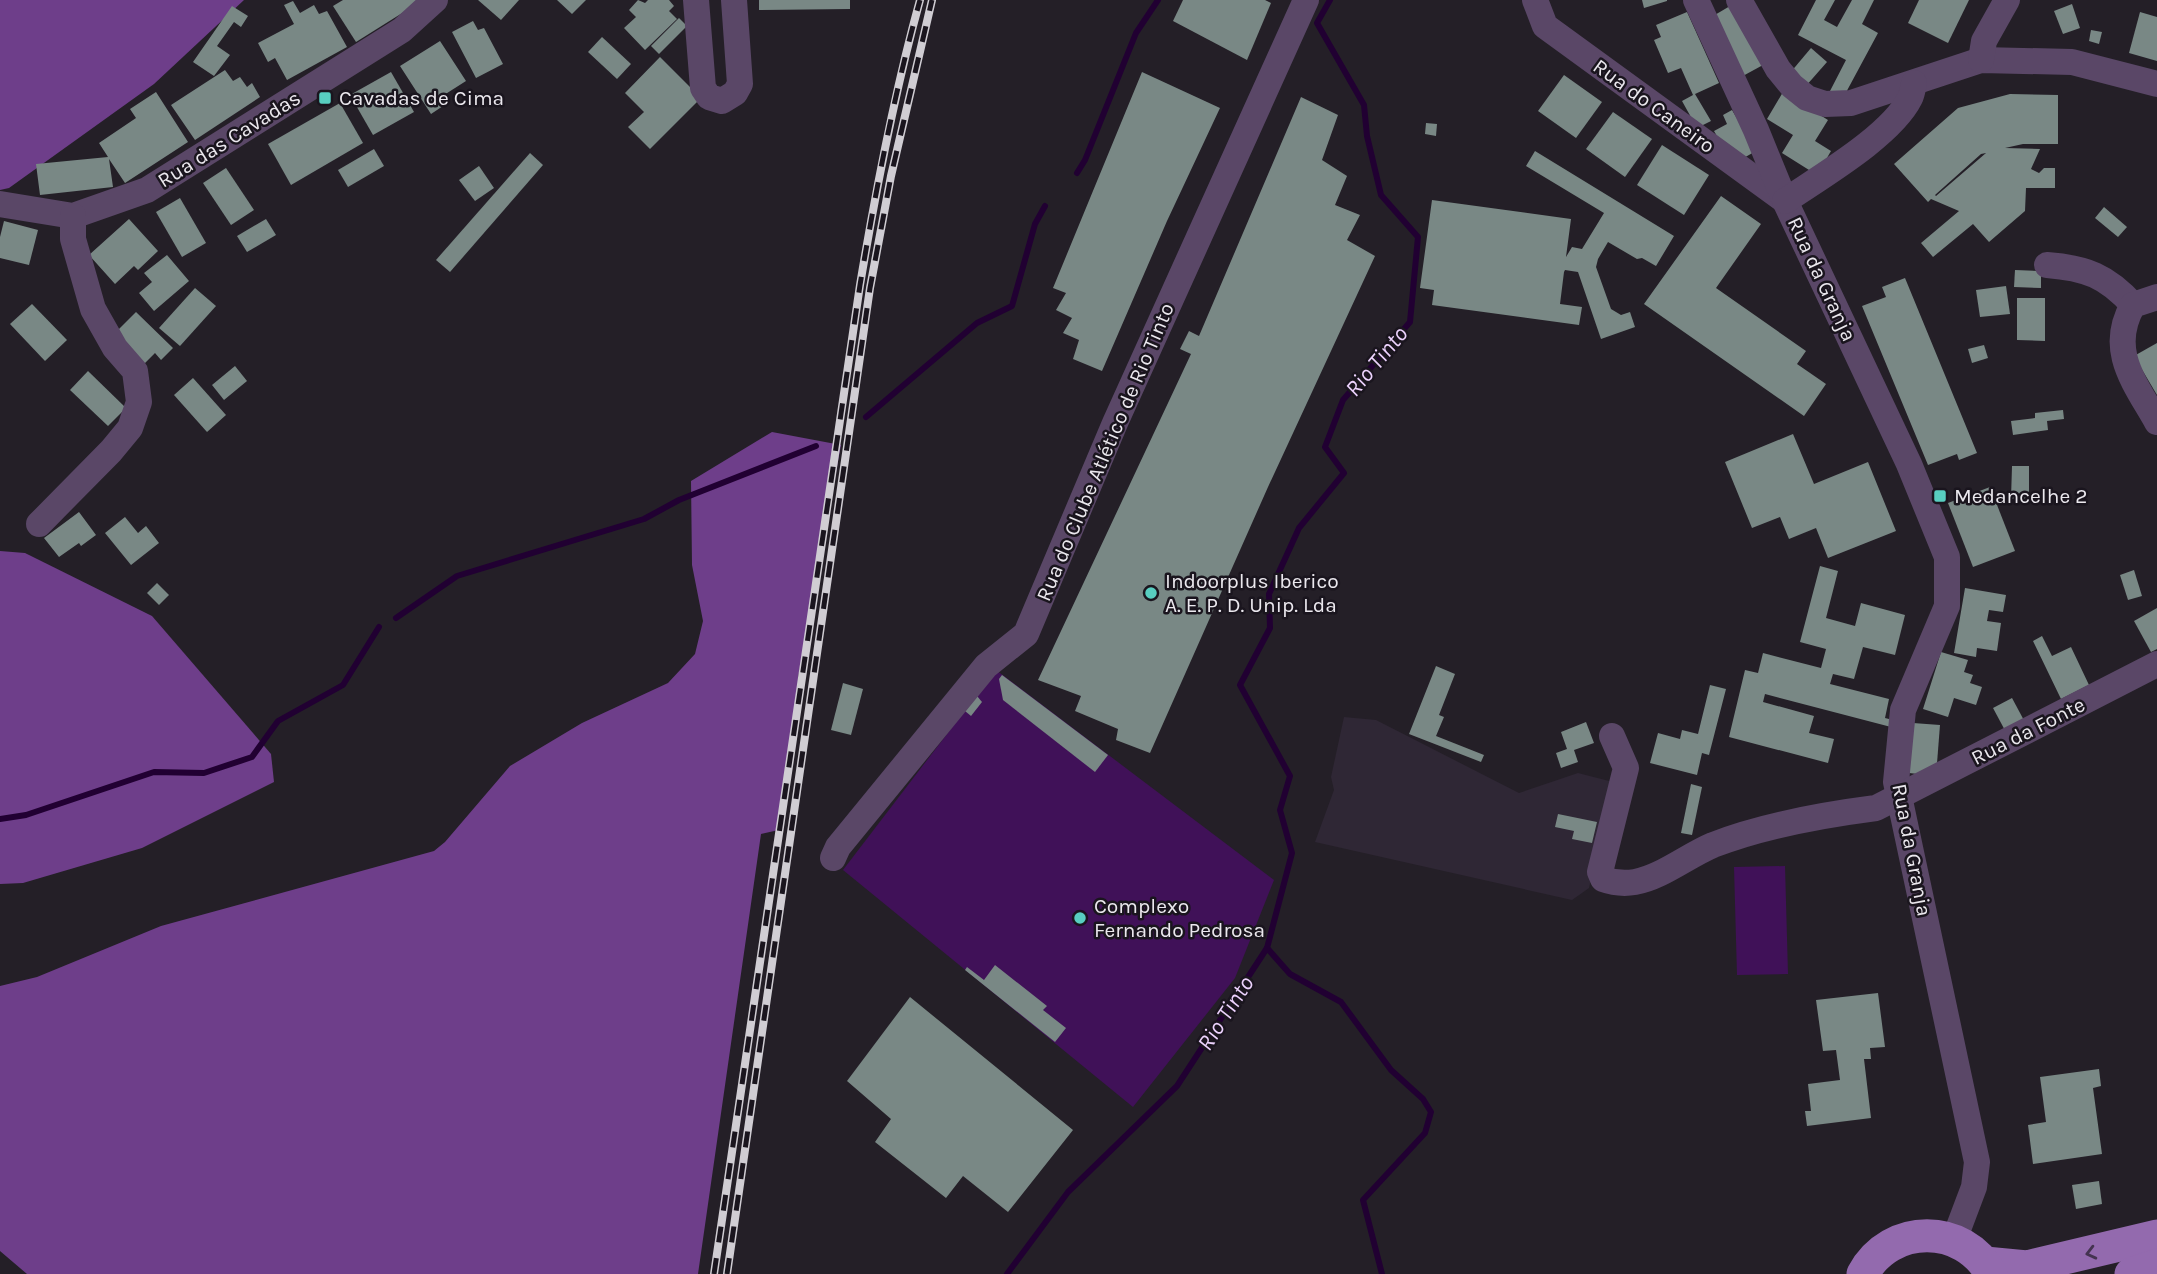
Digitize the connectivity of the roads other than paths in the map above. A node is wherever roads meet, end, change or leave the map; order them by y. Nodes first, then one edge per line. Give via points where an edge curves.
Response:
1 (435, 0) edge
2 (696, 0) edge
3 (734, 0) edge
4 (1306, 0) edge
5 (1535, 0) edge
6 (1696, 0) edge
7 (1739, 0) edge
8 (2007, 0) edge
9 (1981, 60) junction
10 (1913, 83) junction
11 (2157, 84) edge
12 (1786, 201) junction
13 (0, 204) edge
14 (73, 216) junction
15 (2047, 265) dead end
16 (2145, 301) edge
17 (2157, 422) edge
18 (40, 524) dead end
19 (2157, 664) edge
20 (1612, 736) dead end
21 (1899, 797) junction
22 (833, 858) dead end
23 (2157, 1236) edge
24 (1954, 1240) junction
25 (2157, 1265) edge
26 (1988, 1268) edge
27 (1863, 1274) edge
28 (2131, 1274) edge

1 - 14 street, Rua das Cavadas via 402,30 147,191
2 - 3 street via 703,88 709,97 722,101 740,84
4 - 22 street, Rua do Clube Atlético de Rio Tinto via 1115,423 1026,634 986,666
5 - 12 street, Rua do Caneiro via 1545,26
6 - 12 street, Rua da Granja
7 - 10 street via 1778,69 1807,98 1825,104 1851,103
8 - 9 street via 1984,41
9 - 10 street
9 - 11 street via 2072,62
10 - 12 street via 1911,97 1895,119
12 - 21 street, Rua da Granja via 1909,464 1947,557 1947,606 1903,710 1896,782
13 - 14 street, Rua das Cavadas
14 - 18 street via 73,239 93,309 115,348 135,371 139,402 130,428
15 - 16 street via 2093,273
16 - 17 street via 2124,320 2121,336 2127,367
19 - 21 street, Rua da Fonte
20 - 21 street, Rua da Fonte via 1626,768 1600,872 1603,879 1616,884 1664,871 1721,842 1830,814 1876,808
21 - 24 street, Rua da Granja via 1977,1162 1974,1187
23 -> 26 main road via 2026,1267
24 - 26 main road via 1967,1246
24 - 27 main road via 1922,1235 1899,1240 1879,1253
25 - 28 main road

